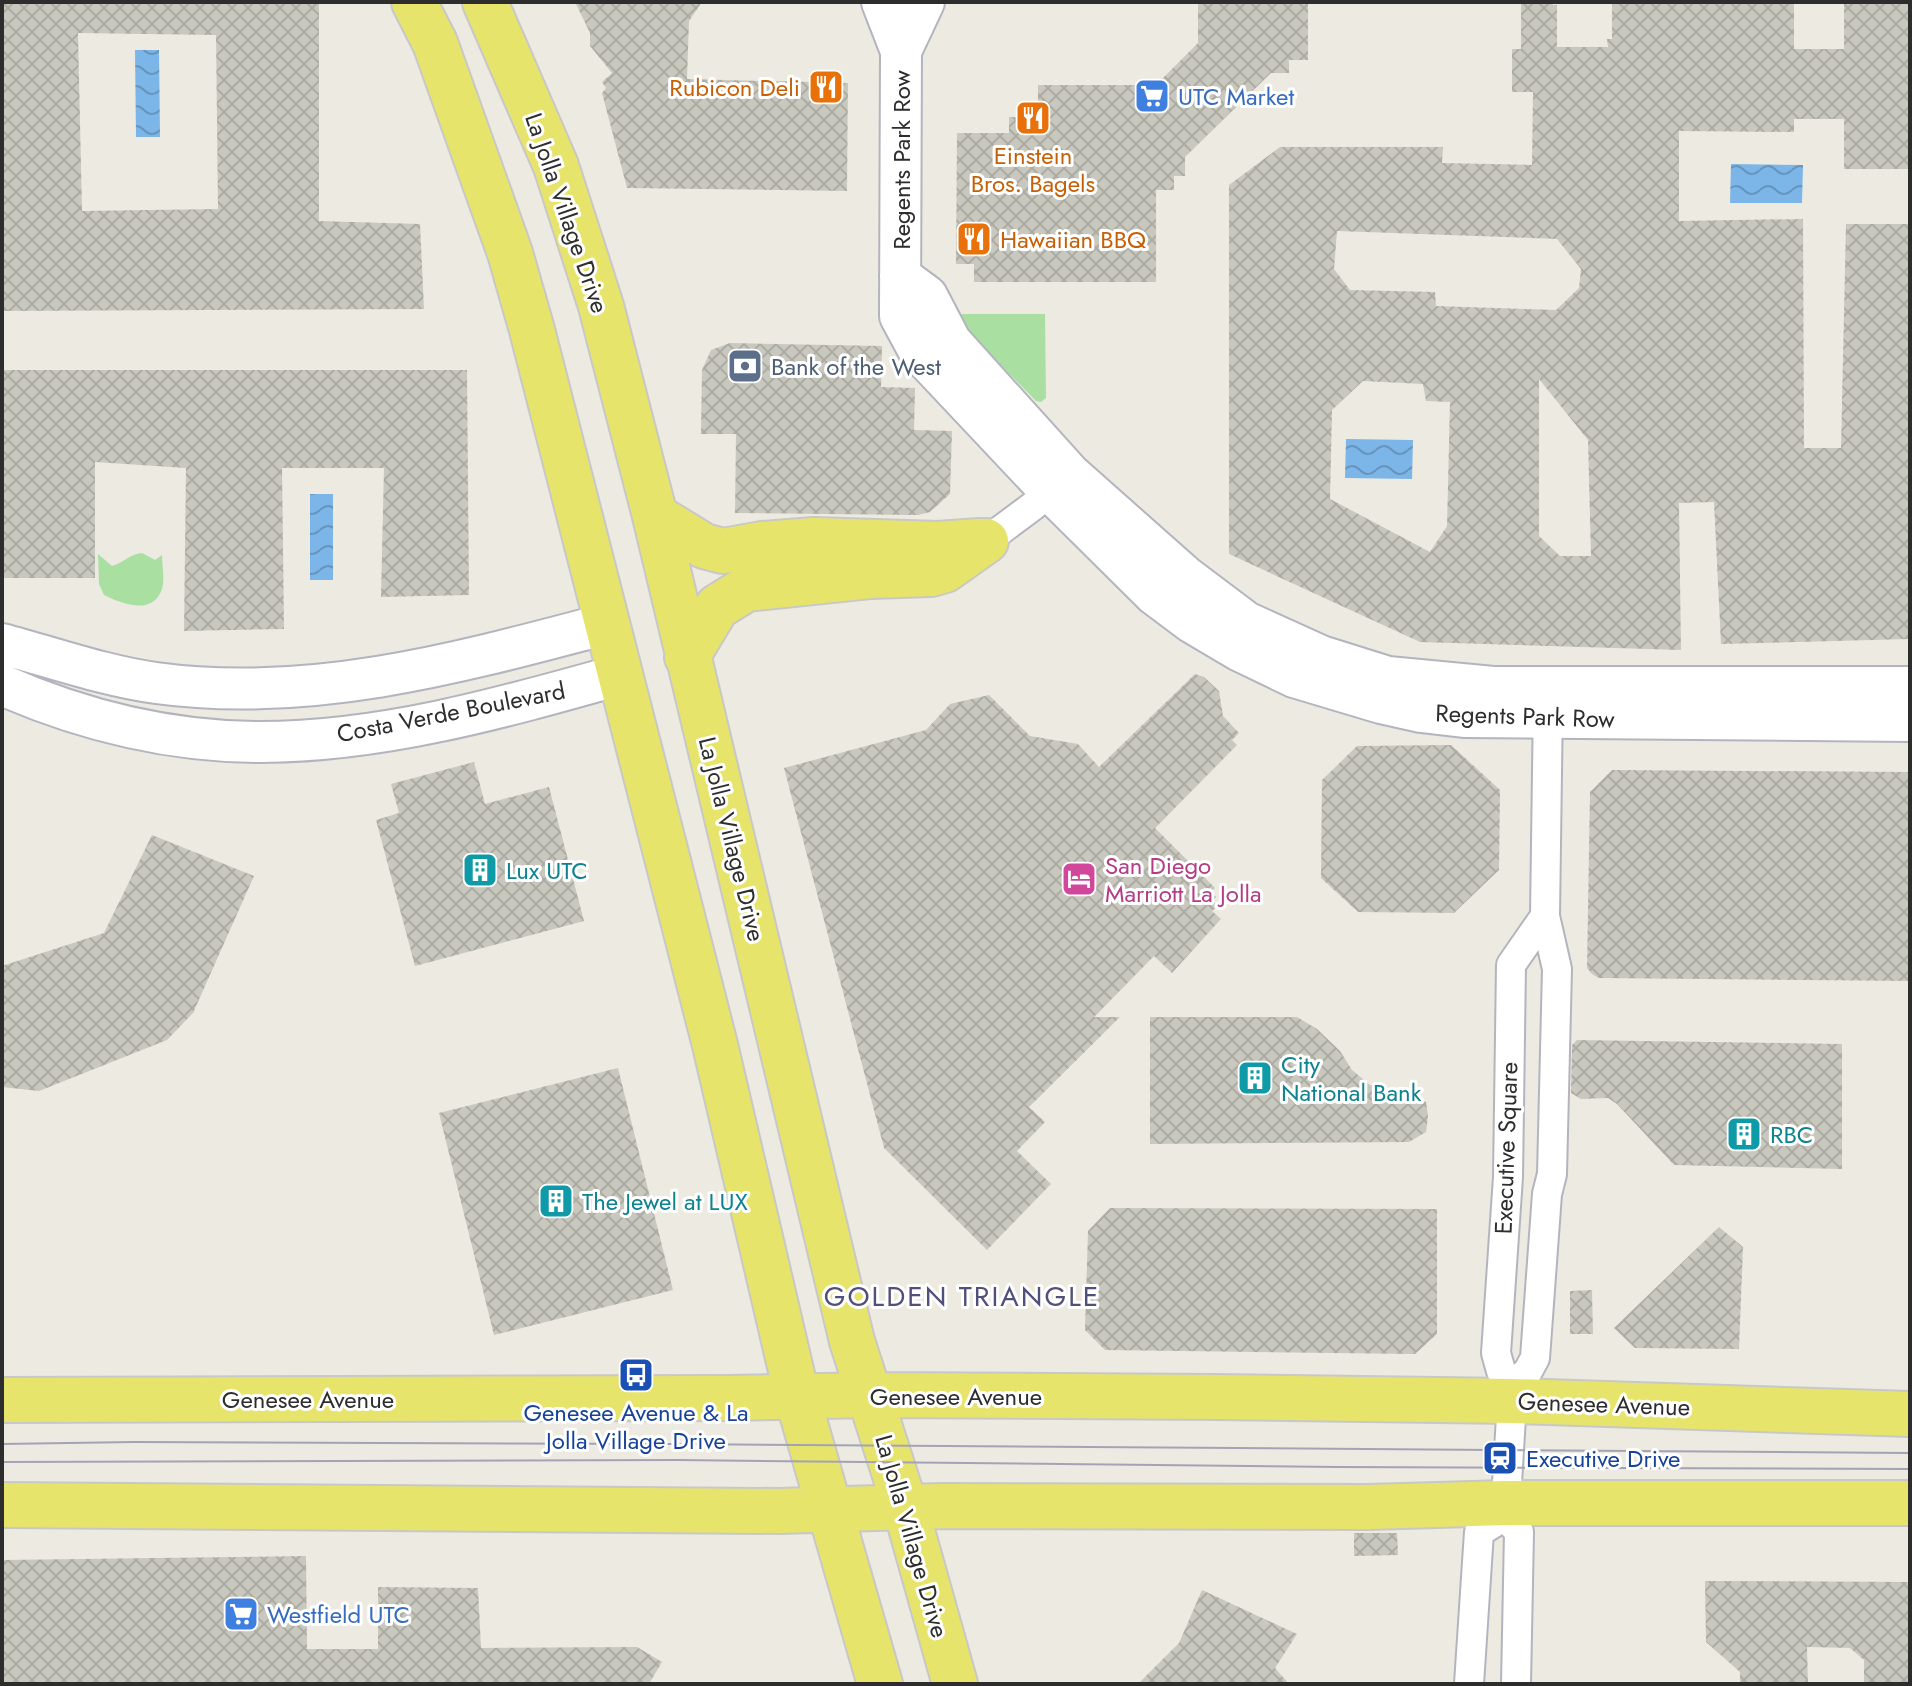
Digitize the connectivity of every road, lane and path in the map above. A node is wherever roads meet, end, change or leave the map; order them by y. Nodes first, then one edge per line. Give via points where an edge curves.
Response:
1 (414, 2) edge
2 (485, 2) edge
3 (882, 2) edge
4 (924, 2) edge
5 (901, 51) junction
6 (1060, 482) junction
7 (655, 516) junction
8 (986, 541) junction
9 (606, 624) junction
10 (2, 644) edge
11 (687, 657) junction
12 (619, 675) junction
13 (2, 685) edge
14 (1910, 687) edge
15 (1548, 703) junction
16 (1910, 721) edge
17 (1545, 916) junction
18 (1557, 1019) junction
19 (1511, 1020) junction
20 (1552, 1174) junction
21 (1508, 1177) junction
22 (1513, 1393) junction
23 (870, 1395) junction
24 (797, 1396) junction
25 (2, 1400) edge
26 (1910, 1414) edge
27 (1910, 1503) edge
28 (2, 1505) edge
29 (905, 1506) junction
30 (829, 1508) junction
31 (1505, 1510) junction
32 (880, 1684) edge
33 (955, 1684) edge
34 (1469, 1684) edge
35 (1516, 1684) edge

1 - 9 main road via 435,43 510,253
2 - 7 main road, La Jolla Village Drive via 556,166 601,306
3 - 5 street
4 - 5 street, Regents Park Row
5 - 6 street, Regents Park Row via 900,276 927,296 951,342
6 - 8 street
6 - 15 street, Regents Park Row via 1155,595 1240,651 1294,677 1421,712 1478,717
7 - 8 main road via 704,546 723,551 814,540
7 - 11 main road, La Jolla Village Drive
8 - 11 main road via 931,574 746,589 717,607
9 - 10 street, Costa Verde Boulevard via 394,675 259,690 152,682
9 - 12 main road
11 - 23 main road, La Jolla Village Drive via 852,1341
12 - 13 street, Costa Verde Boulevard via 440,720 331,737 255,742 116,724 50,706
12 - 24 main road via 715,1045
14 - 15 street, Regents Park Row
15 - 16 street, Regents Park Row
15 - 17 street, Executive Square
17 - 18 street, Executive Square via 1557,969
17 - 19 street, Executive Square via 1511,965
18 - 19 street
18 - 20 street, Executive Square
19 - 21 street, Executive Square
20 - 21 street
20 - 22 street, Executive Square via 1535,1358
21 - 22 street, Executive Square via 1496,1353
22 - 23 main road, Genesee Avenue
22 - 26 main road, Genesee Avenue
22 - 31 street, Executive Square
23 - 24 main road, Genesee Avenue
23 - 29 main road, La Jolla Village Drive
24 - 25 main road, Genesee Avenue
24 - 30 main road
27 - 31 main road
28 - 30 main road
29 - 30 main road
29 - 31 main road
29 - 33 main road, La Jolla Village Drive
30 - 32 main road
31 - 34 street via 1479,1532
31 - 35 street via 1519,1532

